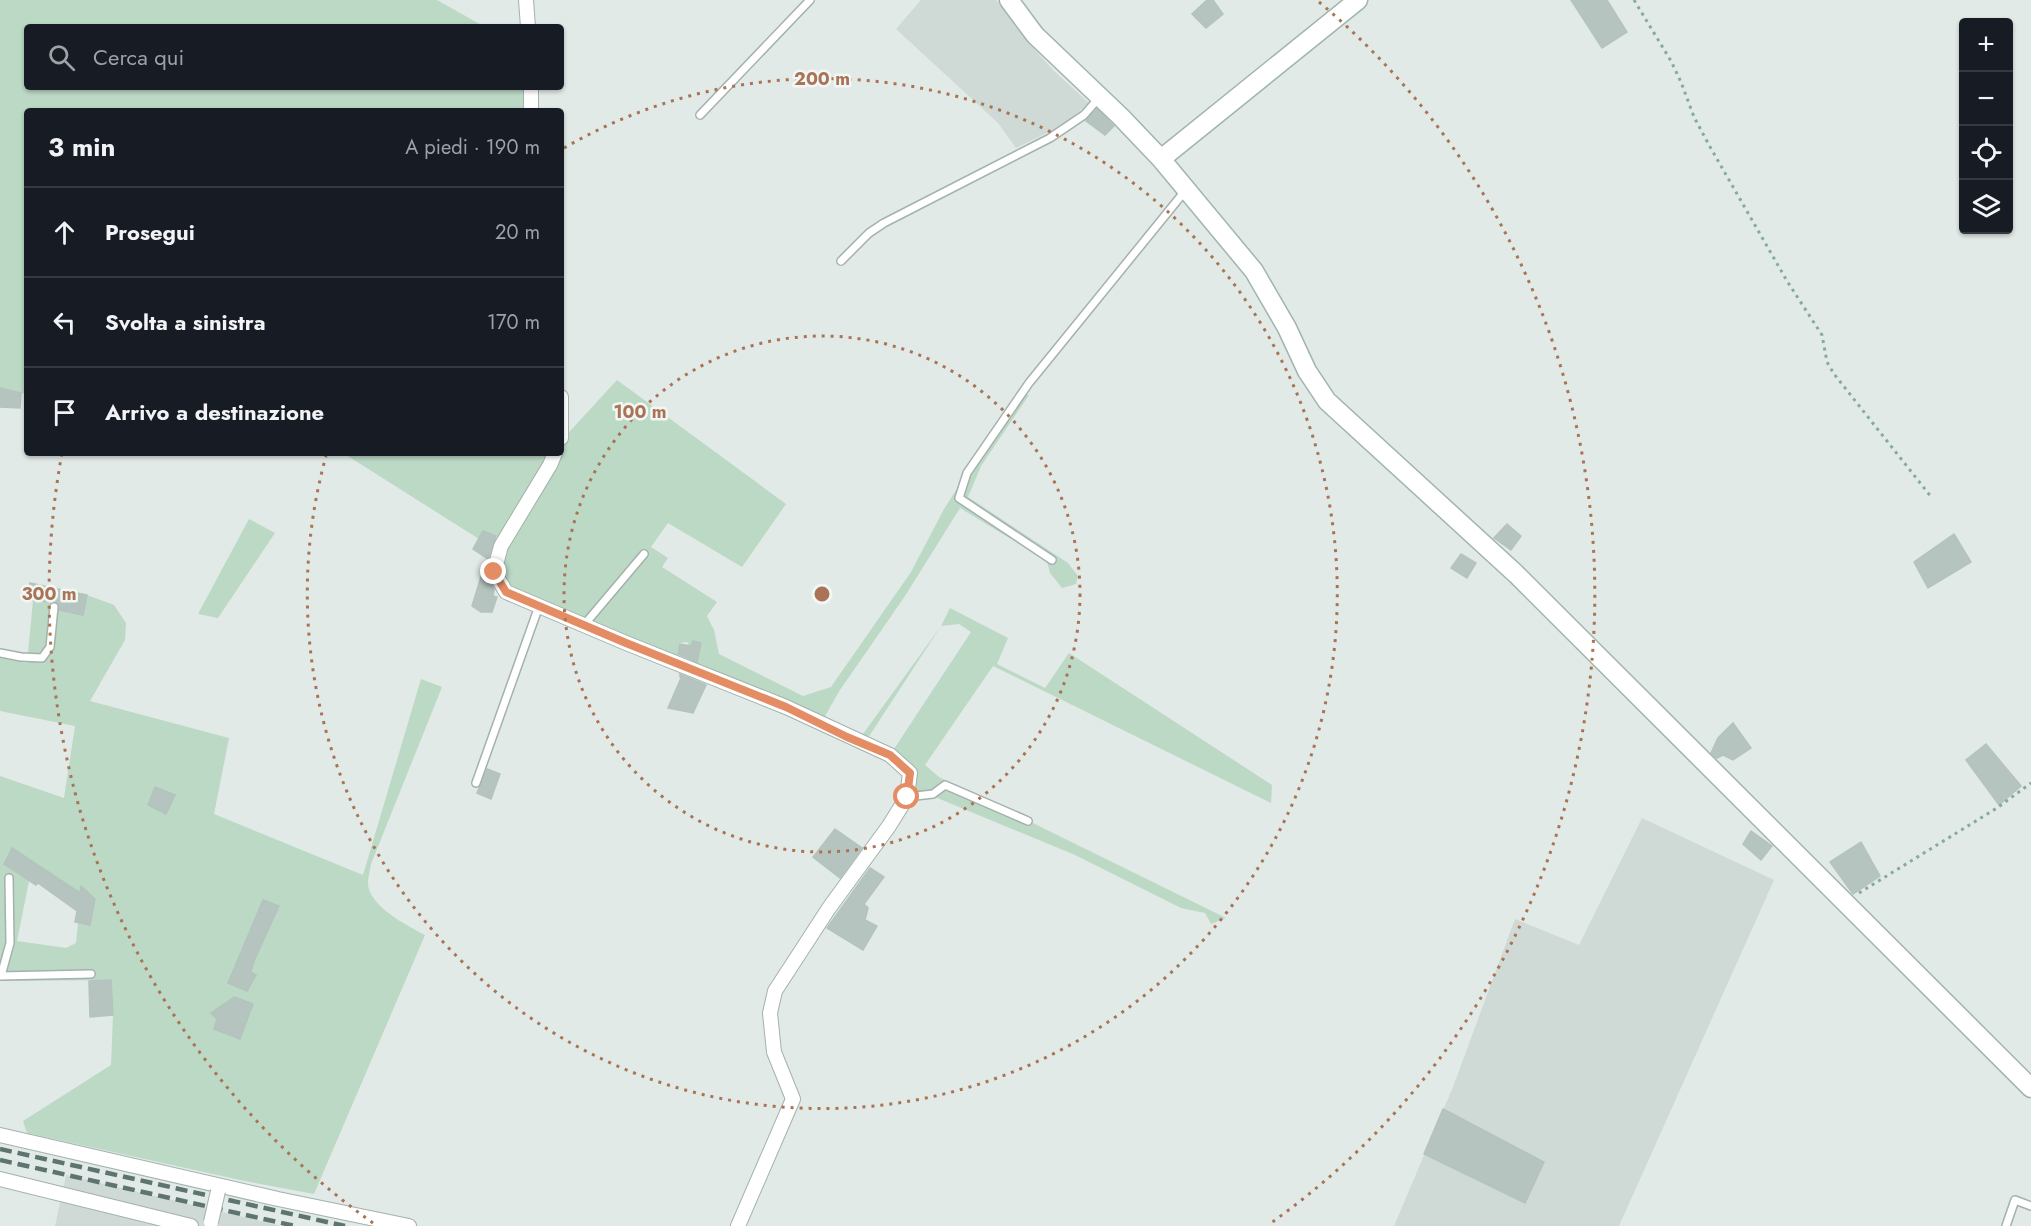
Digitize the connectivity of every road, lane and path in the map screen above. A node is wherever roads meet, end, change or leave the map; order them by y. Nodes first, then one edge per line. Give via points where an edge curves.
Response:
1 (526, 0) edge
2 (810, 0) edge
3 (1009, 0) edge
4 (1358, 0) edge
5 (1634, 0) edge
6 (528, 24) edge
7 (531, 90) edge
8 (1100, 97) junction
9 (531, 108) edge
10 (700, 115) dead end
11 (1161, 159) junction
12 (1186, 189) junction
13 (841, 261) dead end
14 (554, 456) edge
15 (1932, 498) dead end
16 (644, 554) dead end
17 (1053, 560) dead end
18 (539, 606) junction
19 (54, 607) dead end
20 (584, 625) junction
21 (0, 653) edge
22 (476, 783) dead end
23 (2031, 783) edge
24 (907, 797) junction
25 (1028, 821) dead end
26 (9, 878) dead end
27 (1845, 902) junction
28 (91, 974) dead end
29 (0, 976) edge
30 (2031, 1088) edge
31 (0, 1135) edge
32 (0, 1179) edge
33 (218, 1188) junction
34 (2031, 1206) edge
35 (210, 1224) edge
36 (191, 1226) edge
37 (409, 1226) edge
38 (738, 1226) edge
39 (2006, 1226) edge

1 - 6 street
2 - 10 lane
3 - 8 street via 1035,35
4 - 11 street
5 - 15 path via 1671,61 1709,145 1822,335 1827,362 1834,374
7 - 9 street
8 - 11 street
8 - 13 lane via 1084,115 1050,138 869,232
11 - 12 street
12 - 17 lane via 1029,383 967,473 959,498
12 - 27 street via 1254,271 1327,401 1516,574
14 - 18 street via 501,546 494,572 506,592
16 - 20 lane
18 - 20 street
18 - 22 lane
19 - 21 lane via 50,647 42,658
20 - 24 street via 786,707 890,755 910,773
23 - 27 path
24 - 25 lane via 933,794 945,785
24 - 38 street via 775,991 770,1012 774,1052 793,1099
26 - 29 lane via 10,943
27 - 30 street
28 - 29 lane
31 - 33 street
32 - 36 street
33 - 35 street, bridge
33 - 37 street
34 - 39 lane via 2015,1200

